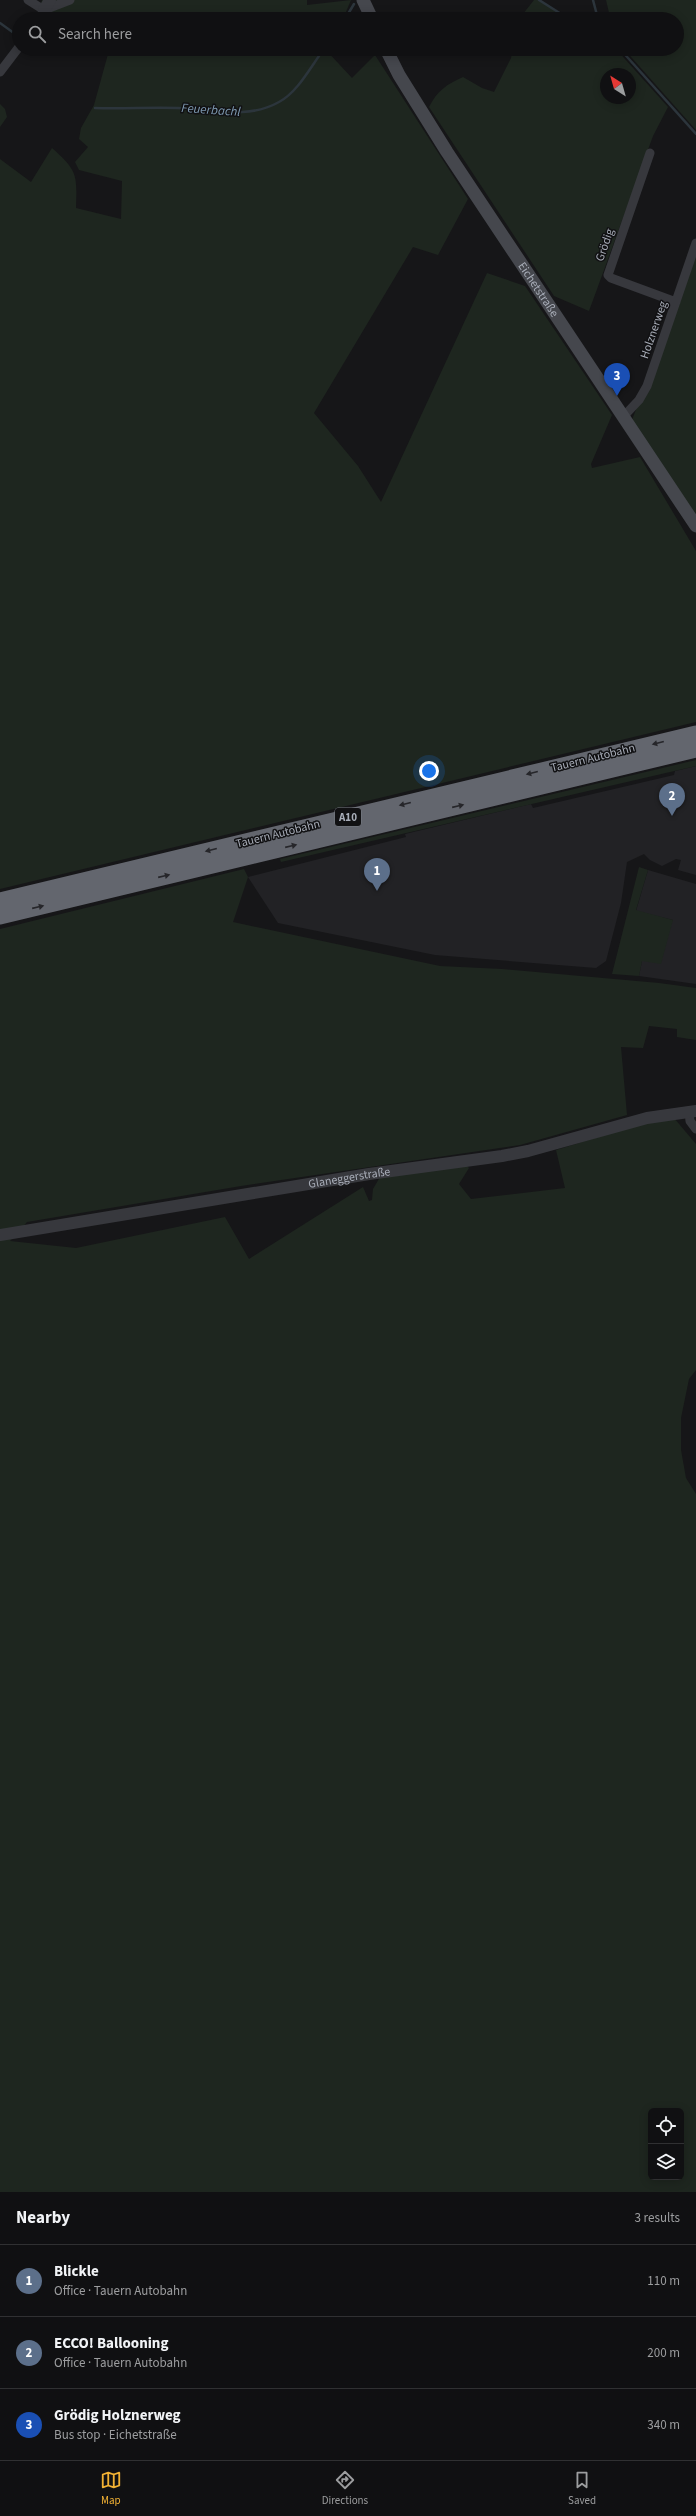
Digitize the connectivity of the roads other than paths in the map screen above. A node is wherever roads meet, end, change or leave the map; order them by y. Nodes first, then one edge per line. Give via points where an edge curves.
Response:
1 (28, 0) edge
2 (70, 0) edge
3 (363, 0) edge
4 (44, 10) edge
5 (369, 12) edge
6 (12, 56) edge
7 (390, 56) edge
8 (0, 72) edge
9 (650, 154) dead end
10 (696, 243) edge
11 (676, 302) junction
12 (623, 417) junction
13 (696, 526) edge
14 (696, 734) edge
15 (696, 749) edge
16 (0, 901) edge
17 (0, 916) edge
18 (692, 1112) edge
19 (696, 1129) edge
20 (0, 1235) edge

1 - 4 street
2 - 4 street
3 - 5 main road
6 - 8 street
7 - 12 main road, Eichetstraße via 447,152
9 - 11 street, Grödig via 608,274 611,278
10 - 11 street, Holznerweg
11 - 12 street, Holznerweg via 647,386 639,400
12 - 13 main road, Eichetstraße
14 -> 16 highway, Tauern Autobahn / A10
17 -> 15 highway, Tauern Autobahn / A10
18 - 19 street via 690,1121
18 - 20 street, Glaneggerstraße via 647,1118 502,1156 368,1174

